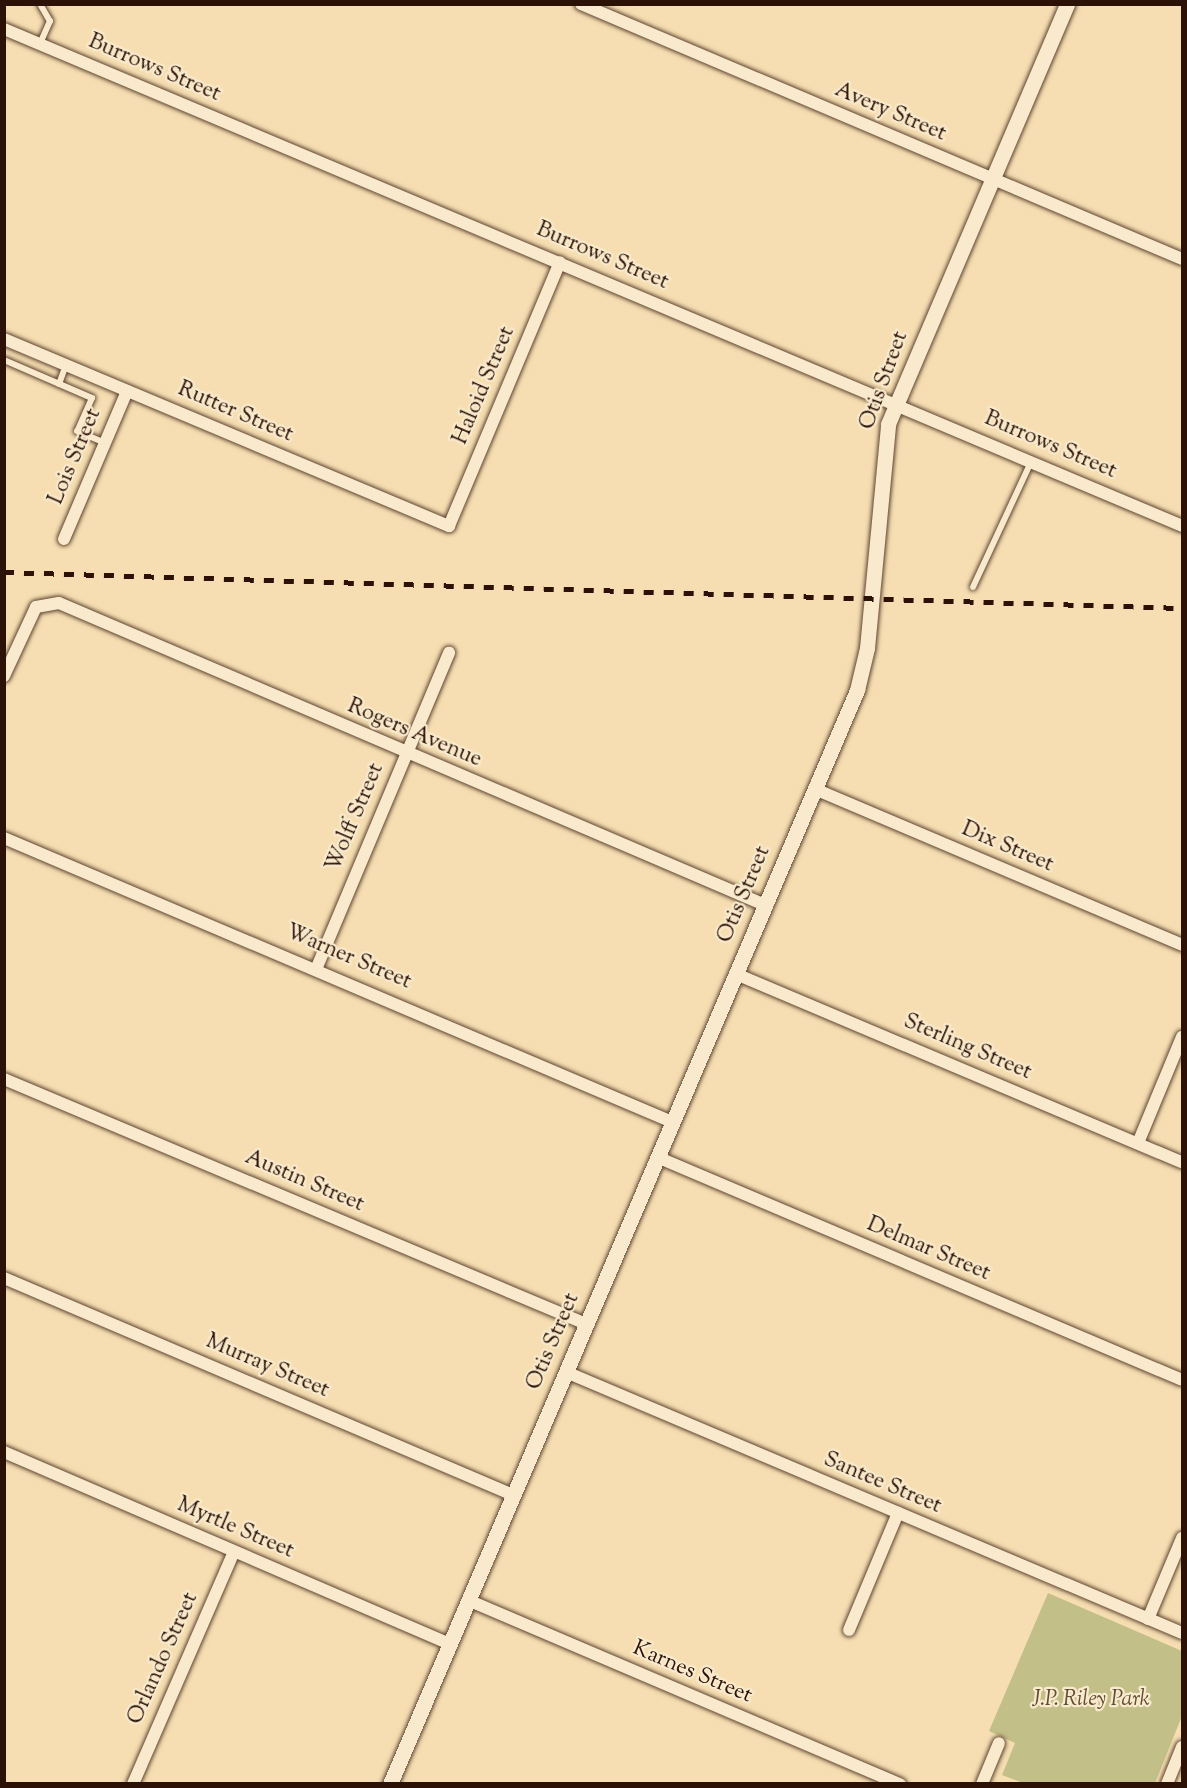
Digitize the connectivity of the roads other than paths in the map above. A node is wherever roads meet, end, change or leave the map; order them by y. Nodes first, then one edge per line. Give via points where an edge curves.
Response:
1 (40, 4) edge
2 (581, 4) edge
3 (1067, 4) edge
4 (4, 29) edge
5 (40, 44) junction
6 (992, 179) junction
7 (1182, 258) edge
8 (560, 262) junction
9 (6, 343) edge
10 (4, 360) edge
11 (66, 365) junction
12 (58, 384) junction
13 (128, 391) junction
14 (897, 404) junction
15 (105, 443) junction
16 (1032, 461) junction
17 (449, 526) joint
18 (1182, 526) edge
19 (64, 539) dead end
20 (973, 587) dead end
21 (449, 653) dead end
22 (4, 676) edge
23 (405, 754) junction
24 (815, 789) junction
25 (4, 838) edge
26 (765, 905) junction
27 (1182, 945) edge
28 (317, 967) junction
29 (736, 974) junction
30 (1182, 1037) edge
31 (4, 1079) edge
32 (672, 1122) junction
33 (1138, 1143) junction
34 (657, 1157) junction
35 (1182, 1162) edge
36 (4, 1278) edge
37 (586, 1324) junction
38 (566, 1372) junction
39 (1182, 1380) edge
40 (4, 1452) edge
41 (513, 1495) junction
42 (898, 1514) junction
43 (1182, 1538) edge
44 (234, 1552) junction
45 (468, 1600) junction
46 (1148, 1619) junction
47 (849, 1630) dead end
48 (1182, 1633) edge
49 (450, 1644) junction
50 (999, 1743) dead end
51 (1182, 1747) edge
52 (133, 1784) edge
53 (390, 1784) edge
54 (900, 1784) edge
55 (982, 1784) edge
56 (1167, 1784) edge

1 - 5 lane via 50,21
2 - 6 street, Avery Street
3 - 6 street, Otis Street
4 - 5 street, Burrows Street
5 - 8 street, Burrows Street
6 - 7 street, Avery Street
6 - 14 street, Otis Street
8 - 14 street, Burrows Street
8 - 17 street, Haloid Street
9 - 11 street, Rutter Street
10 - 12 lane
11 - 12 lane
11 - 13 street, Rutter Street
12 - 15 lane via 92,398 77,431
13 - 15 street, Lois Street
13 - 17 street, Rutter Street
14 - 16 street, Burrows Street
14 - 24 street, Otis Street via 887,430 864,668
15 - 19 street, Lois Street
16 - 18 street, Burrows Street
16 - 20 lane
21 - 23 street, Wolff Street
22 - 23 street, Rogers Avenue via 31,615 48,600
23 - 26 street, Rogers Avenue
23 - 28 street, Wolff Street
24 - 26 street, Otis Street
24 - 27 street, Dix Street
25 - 28 street, Warner Street
26 - 29 street, Otis Street
28 - 32 street, Warner Street
29 - 32 street, Otis Street
29 - 33 street, Sterling Street
30 - 33 street
31 - 37 street, Austin Street
32 - 34 street, Otis Street
33 - 35 street, Sterling Street
34 - 37 street, Otis Street
34 - 39 street, Delmar Street
36 - 41 street, Murray Street
37 - 38 street, Otis Street
38 - 41 street, Otis Street
38 - 42 street, Santee Street
40 - 44 street, Myrtle Street
41 - 45 street, Otis Street
42 - 46 street, Santee Street
42 - 47 street
43 - 46 street
44 - 49 street, Myrtle Street
44 - 52 street, Orlando Street
45 - 49 street, Otis Street
45 - 54 street, Karnes Street
46 - 48 street, Santee Street
49 - 53 street, Otis Street
50 - 55 street
51 - 56 street

